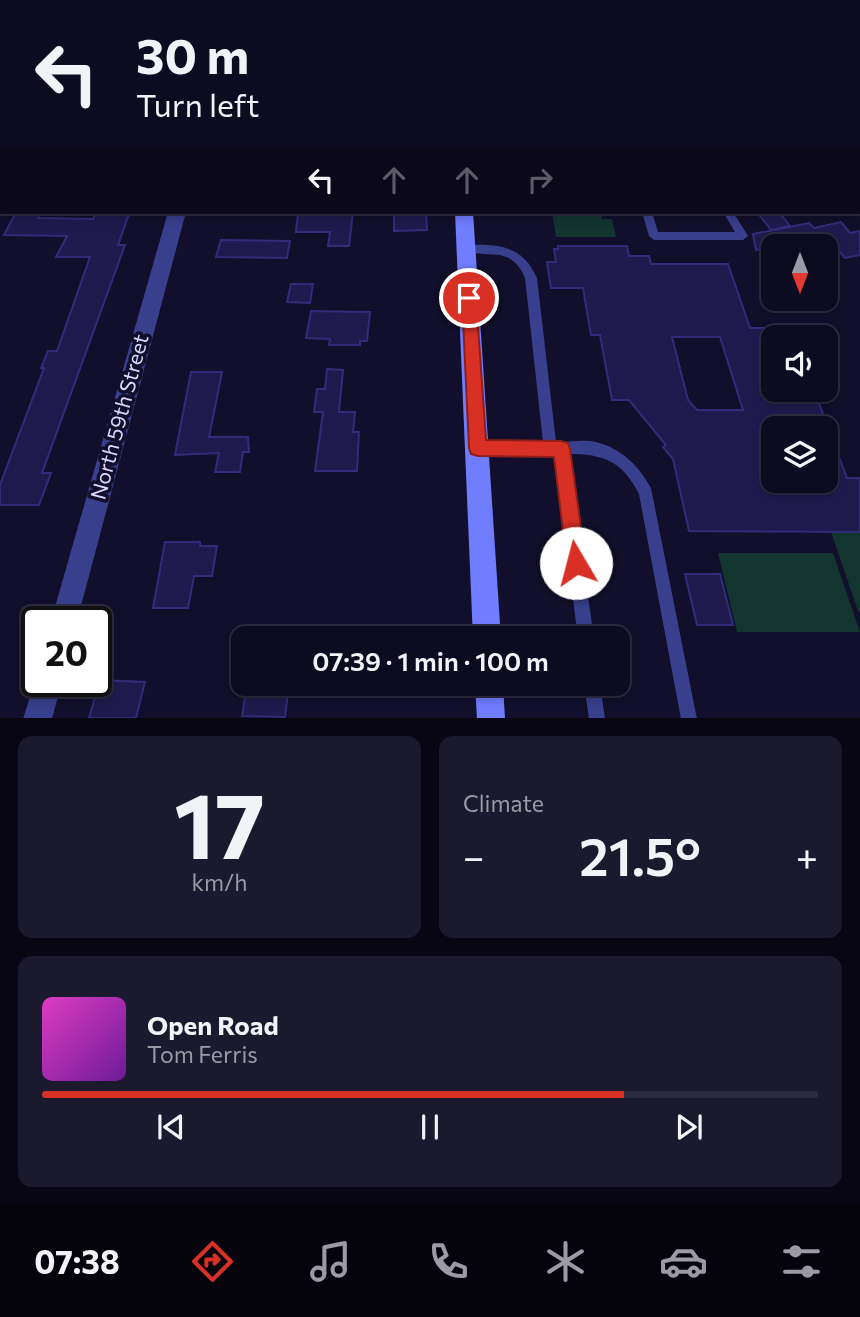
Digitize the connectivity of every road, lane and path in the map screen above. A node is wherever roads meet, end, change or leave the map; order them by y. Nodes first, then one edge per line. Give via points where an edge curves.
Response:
1 (176, 214) edge
2 (464, 214) edge
3 (648, 214) edge
4 (729, 214) edge
5 (466, 249) junction
6 (478, 448) junction
7 (556, 449) junction
8 (68, 606) edge
9 (486, 626) edge
10 (584, 626) edge
11 (490, 696) edge
12 (594, 696) edge
13 (43, 697) edge
14 (37, 718) edge
15 (491, 718) edge
16 (597, 718) edge
17 (689, 718) edge

1 - 8 street, North 59th Street
2 - 5 main road
3 - 4 lane via 654,236 743,236
5 - 6 main road
5 - 7 lane via 500,249 527,265
6 - 7 lane
6 - 9 main road
7 - 10 lane
7 - 17 lane via 594,447 613,454 640,480
11 - 15 main road
12 - 16 lane
13 - 14 street

